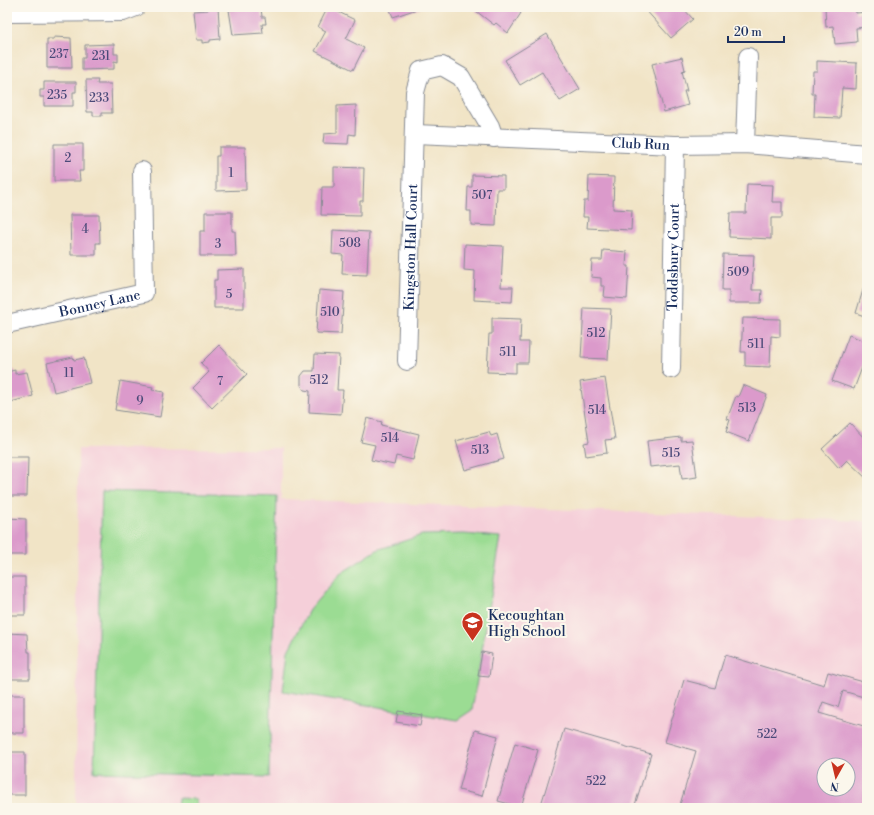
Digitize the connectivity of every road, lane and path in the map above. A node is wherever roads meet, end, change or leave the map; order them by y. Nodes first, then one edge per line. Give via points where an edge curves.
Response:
1 (136, 7) edge
2 (7, 13) edge
3 (748, 57) dead end
4 (415, 134) junction
5 (494, 138) junction
6 (745, 144) junction
7 (675, 145) junction
8 (867, 154) edge
9 (142, 170) dead end
10 (7, 324) edge
11 (407, 361) dead end
12 (671, 369) dead end

1 - 2 street via 123,12
3 - 6 street
4 - 5 street, Club Run
4 - 5 street, Kingston Hall Court via 416,92 421,71 442,66 461,77 490,126
4 - 11 street, Kingston Hall Court
5 - 7 street, Club Run
6 - 7 street, Club Run
6 - 8 street, Club Run
7 - 12 street, Toddsbury Court
9 - 10 street, Bonney Lane via 144,292

